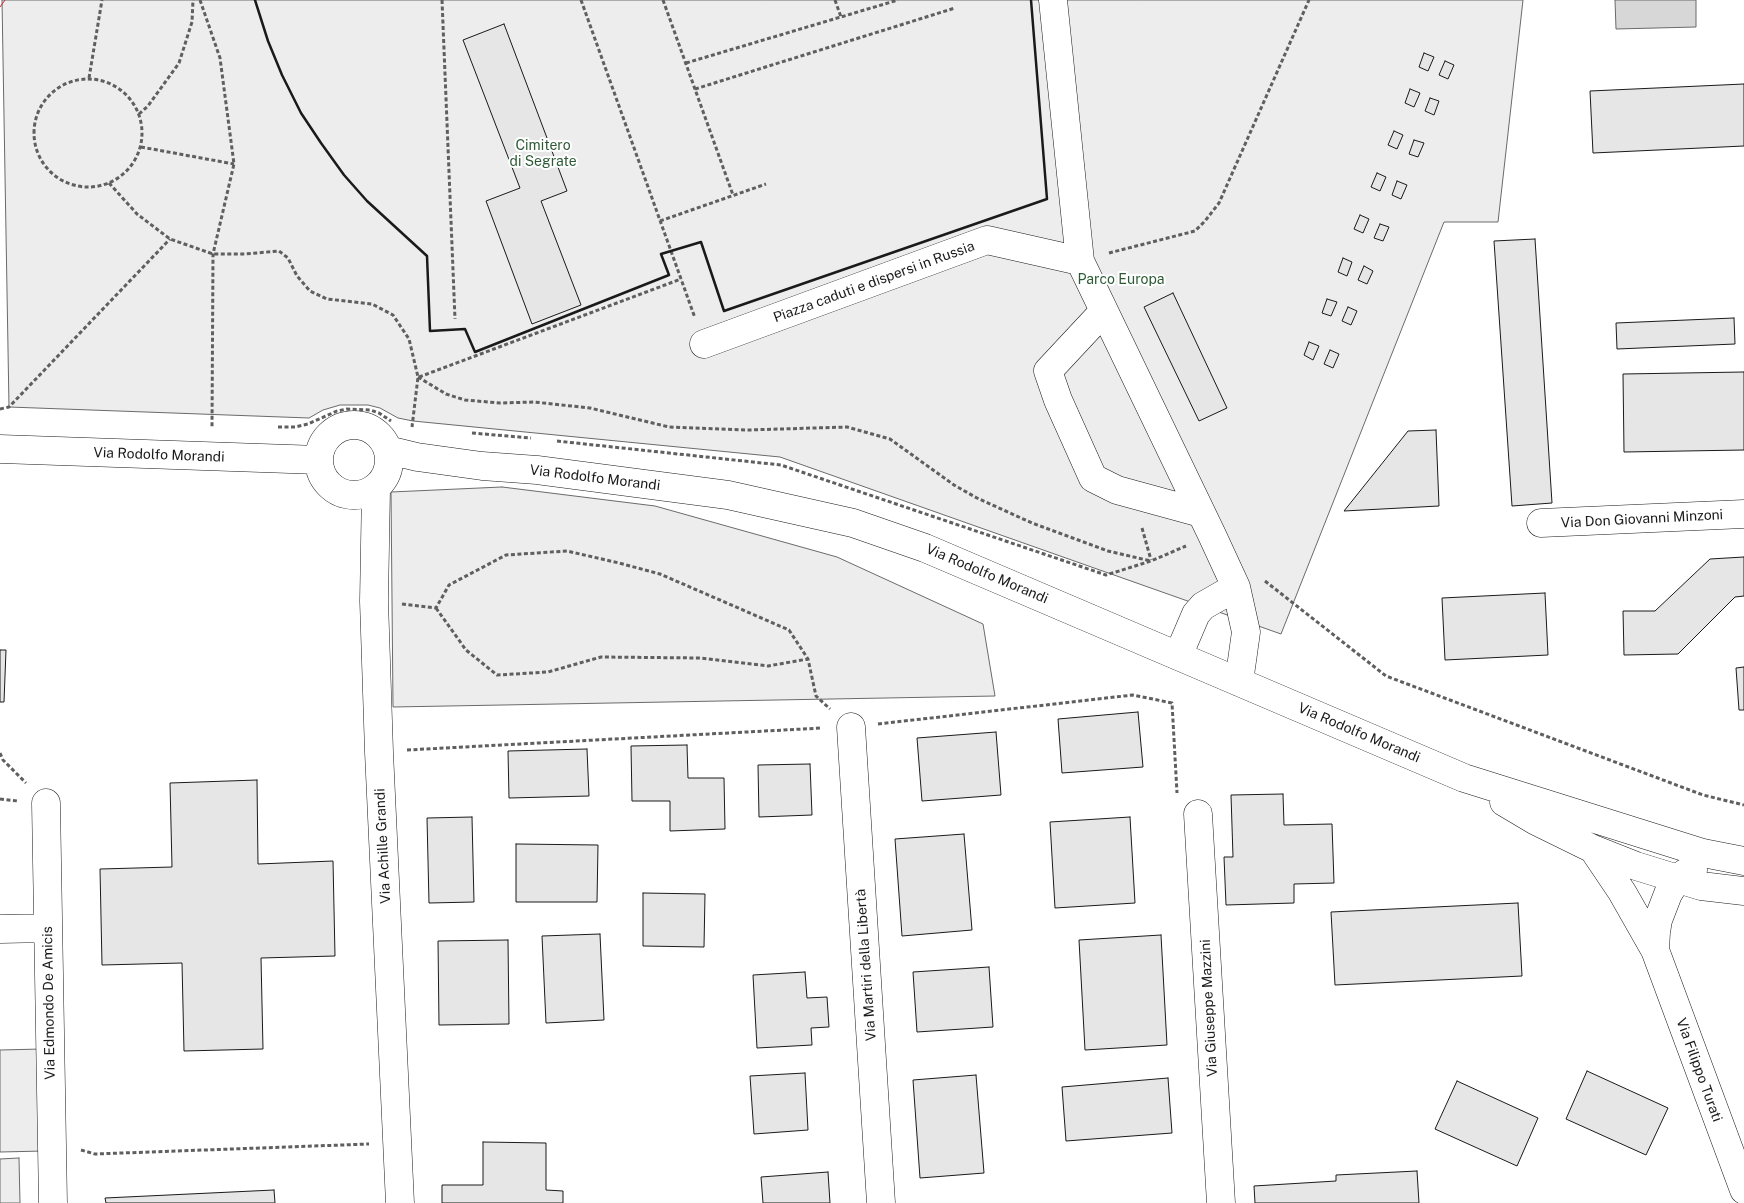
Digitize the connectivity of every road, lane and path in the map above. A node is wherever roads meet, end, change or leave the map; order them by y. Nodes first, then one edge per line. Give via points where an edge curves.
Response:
1 (102, 0) edge
2 (193, 0) edge
3 (200, 0) edge
4 (442, 0) edge
5 (581, 0) edge
6 (663, 0) edge
7 (835, 0) edge
8 (898, 0) edge
9 (1053, 0) edge
10 (1308, 0) edge
11 (955, 8) dead end
12 (841, 17) junction
13 (686, 63) junction
14 (89, 78) junction
15 (695, 89) junction
16 (140, 114) junction
17 (141, 147) junction
18 (234, 164) junction
19 (109, 183) junction
20 (766, 184) dead end
21 (734, 195) junction
22 (660, 221) junction
23 (170, 239) junction
24 (213, 254) junction
25 (1080, 261) junction
26 (681, 279) junction
27 (1104, 311) junction
28 (455, 318) dead end
29 (704, 344) joint
30 (418, 377) junction
31 (0, 409) edge
32 (212, 427) dead end
33 (412, 430) dead end
34 (0, 449) edge
35 (388, 450) junction
36 (319, 460) junction
37 (482, 466) junction
38 (381, 483) junction
39 (1744, 514) edge
40 (1541, 523) dead end
41 (1207, 524) junction
42 (1262, 578) dead end
43 (1236, 587) junction
44 (374, 601) junction
45 (436, 608) junction
46 (1178, 656) junction
47 (808, 659) junction
48 (1239, 682) junction
49 (851, 727) junction
50 (378, 752) junction
51 (0, 753) edge
52 (4, 760) junction
53 (0, 764) edge
54 (1464, 778) junction
55 (46, 803) joint
56 (1744, 804) edge
57 (1198, 814) joint
58 (1593, 849) junction
59 (1744, 860) edge
60 (1744, 875) edge
61 (1678, 879) junction
62 (1744, 891) edge
63 (48, 928) junction
64 (0, 929) edge
65 (1656, 950) junction
66 (52, 1141) junction
67 (398, 1143) junction
68 (1744, 1190) edge
69 (52, 1203) edge
70 (400, 1203) edge
71 (881, 1203) edge
72 (1220, 1203) edge

1 - 14 path
2 - 16 path via 192,22 179,63
3 - 18 path via 220,58
4 - 28 path
5 - 22 path
6 - 13 path
7 - 12 path
8 - 12 path
9 - 25 street
10 - 25 path via 1219,203 1206,221 1195,231
11 - 15 path
12 - 13 path
13 - 15 path
14 - 16 path via 119,88
14 - 19 path via 71,81 56,89 44,102 36,117 34,135 37,152 59,179 75,186 92,188
15 - 21 path
16 - 17 path via 143,130
17 - 18 path
17 - 19 path via 123,175
18 - 24 path
19 - 23 path via 137,214
20 - 21 path
21 - 22 path
22 - 26 path
23 - 24 path
23 - 31 path via 9,407
24 - 30 path via 278,251 288,258 310,291 327,299 372,304 393,315 409,339
24 - 32 path
25 - 27 street
25 - 29 street, Piazza caduti e dispersi in Russia via 988,240
26 - 29 path
26 - 30 path
27 - 41 street
27 - 41 street via 1048,371 1093,478
30 - 33 path
30 - 41 path via 446,394 465,400 590,408 669,427 748,430 848,427 890,439 954,485 1032,523 1108,551 1151,561
34 - 36 street, Via Rodolfo Morandi
35 - 36 street via 376,432 352,425 338,429 327,438
35 - 37 street, Via Rodolfo Morandi
35 - 38 street via 390,464
36 - 38 street, Via Rodolfo Morandi via 324,478 341,493 356,496 369,493
37 - 38 street, Via Rodolfo Morandi via 417,472
37 - 46 street, Via Rodolfo Morandi via 728,495 853,523 925,548
38 - 44 street, Via Achille Grandi
39 - 40 street, Via Don Giovanni Minzoni
41 - 43 street
42 - 56 path via 1386,676 1703,795
43 - 46 street via 1203,606 1196,614
43 - 48 street via 1246,632
44 - 45 path
44 - 50 street, Via Achille Grandi
45 - 47 path via 466,650 497,675 548,672 601,657 700,658 768,666
45 - 47 path via 449,585 506,555 567,551 660,574 790,630
46 - 48 street, Via Rodolfo Morandi
47 - 49 path via 816,696
48 - 54 street, Via Rodolfo Morandi
49 - 50 path
49 - 57 path via 1133,695 1172,703 1178,810
49 - 71 street, Via Martiri della Libertà
50 - 67 street, Via Achille Grandi
51 - 52 path
52 - 53 path
52 - 55 path
54 - 58 street, Via Rodolfo Morandi via 1536,821
54 - 59 street, Via Rodolfo Morandi via 1703,853
55 - 63 street, Via Edmondo De Amicis
57 - 72 street, Via Giuseppe Mazzini
58 - 61 street, Via Rodolfo Morandi
58 - 65 street, Via Filippo Turati
60 - 61 street via 1694,870
61 - 62 street, Via Rodolfo Morandi via 1701,886
61 - 65 street, Via Filippo Turati via 1658,920
63 - 64 street
63 - 66 street, Via Edmondo De Amicis
65 - 68 street, Via Filippo Turati
66 - 67 path via 95,1154
66 - 69 street, Via Edmondo De Amicis
67 - 70 street, Via Achille Grandi

